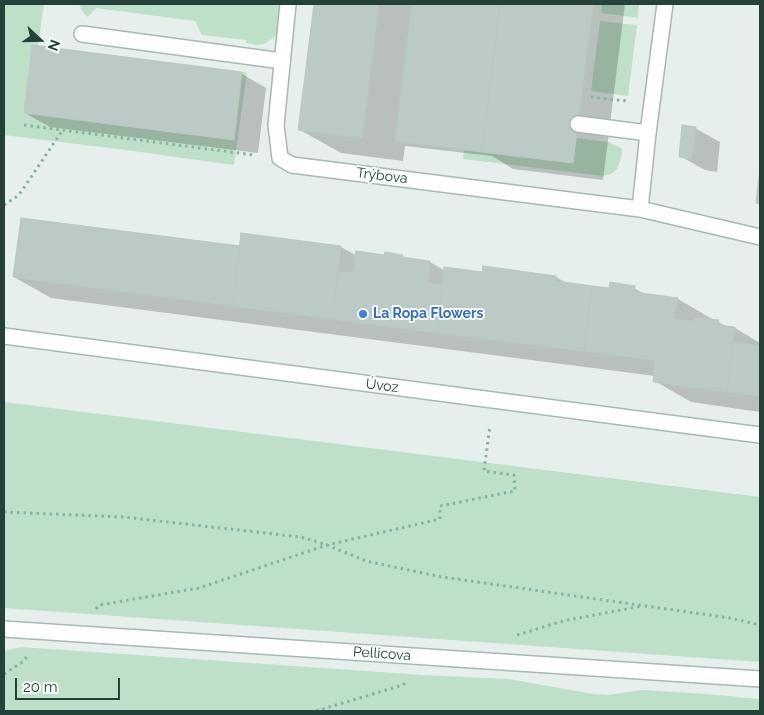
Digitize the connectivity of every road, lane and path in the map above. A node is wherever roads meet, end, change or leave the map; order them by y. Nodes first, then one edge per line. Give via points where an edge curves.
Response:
1 (288, 4) edge
2 (665, 4) edge
3 (82, 34) dead end
4 (282, 61) junction
5 (586, 96) dead end
6 (632, 102) dead end
7 (578, 124) dead end
8 (24, 125) dead end
9 (62, 131) junction
10 (648, 133) junction
11 (280, 158) junction
12 (4, 205) edge
13 (640, 209) junction
14 (760, 237) edge
15 (4, 336) edge
16 (493, 400) junction
17 (760, 435) edge
18 (4, 512) edge
19 (327, 545) junction
20 (645, 606) junction
21 (760, 625) edge
22 (4, 629) edge
23 (77, 633) junction
24 (516, 635) dead end
25 (423, 657) junction
26 (760, 679) edge
27 (316, 711) edge

1 - 4 street
2 - 10 street
3 - 4 street
4 - 11 street via 276,125
5 - 6 path
7 - 10 street
8 - 9 path
9 - 11 path
9 - 12 path via 20,195
10 - 13 street
11 - 13 street, Trýbova via 292,165
13 - 14 street, Trýbova
15 - 16 street, Úvoz
16 - 17 street, Úvoz
16 - 19 path via 484,471 514,475 515,491 440,506 440,519
18 - 19 path via 123,517 301,537
19 - 20 path via 366,561 442,577
19 - 23 path via 199,588 99,606
20 - 21 path
20 - 24 path via 563,621
22 - 23 street, Pellicova
23 - 25 street, Pellicova
25 - 26 street, Pellicova
25 - 27 path via 403,685

